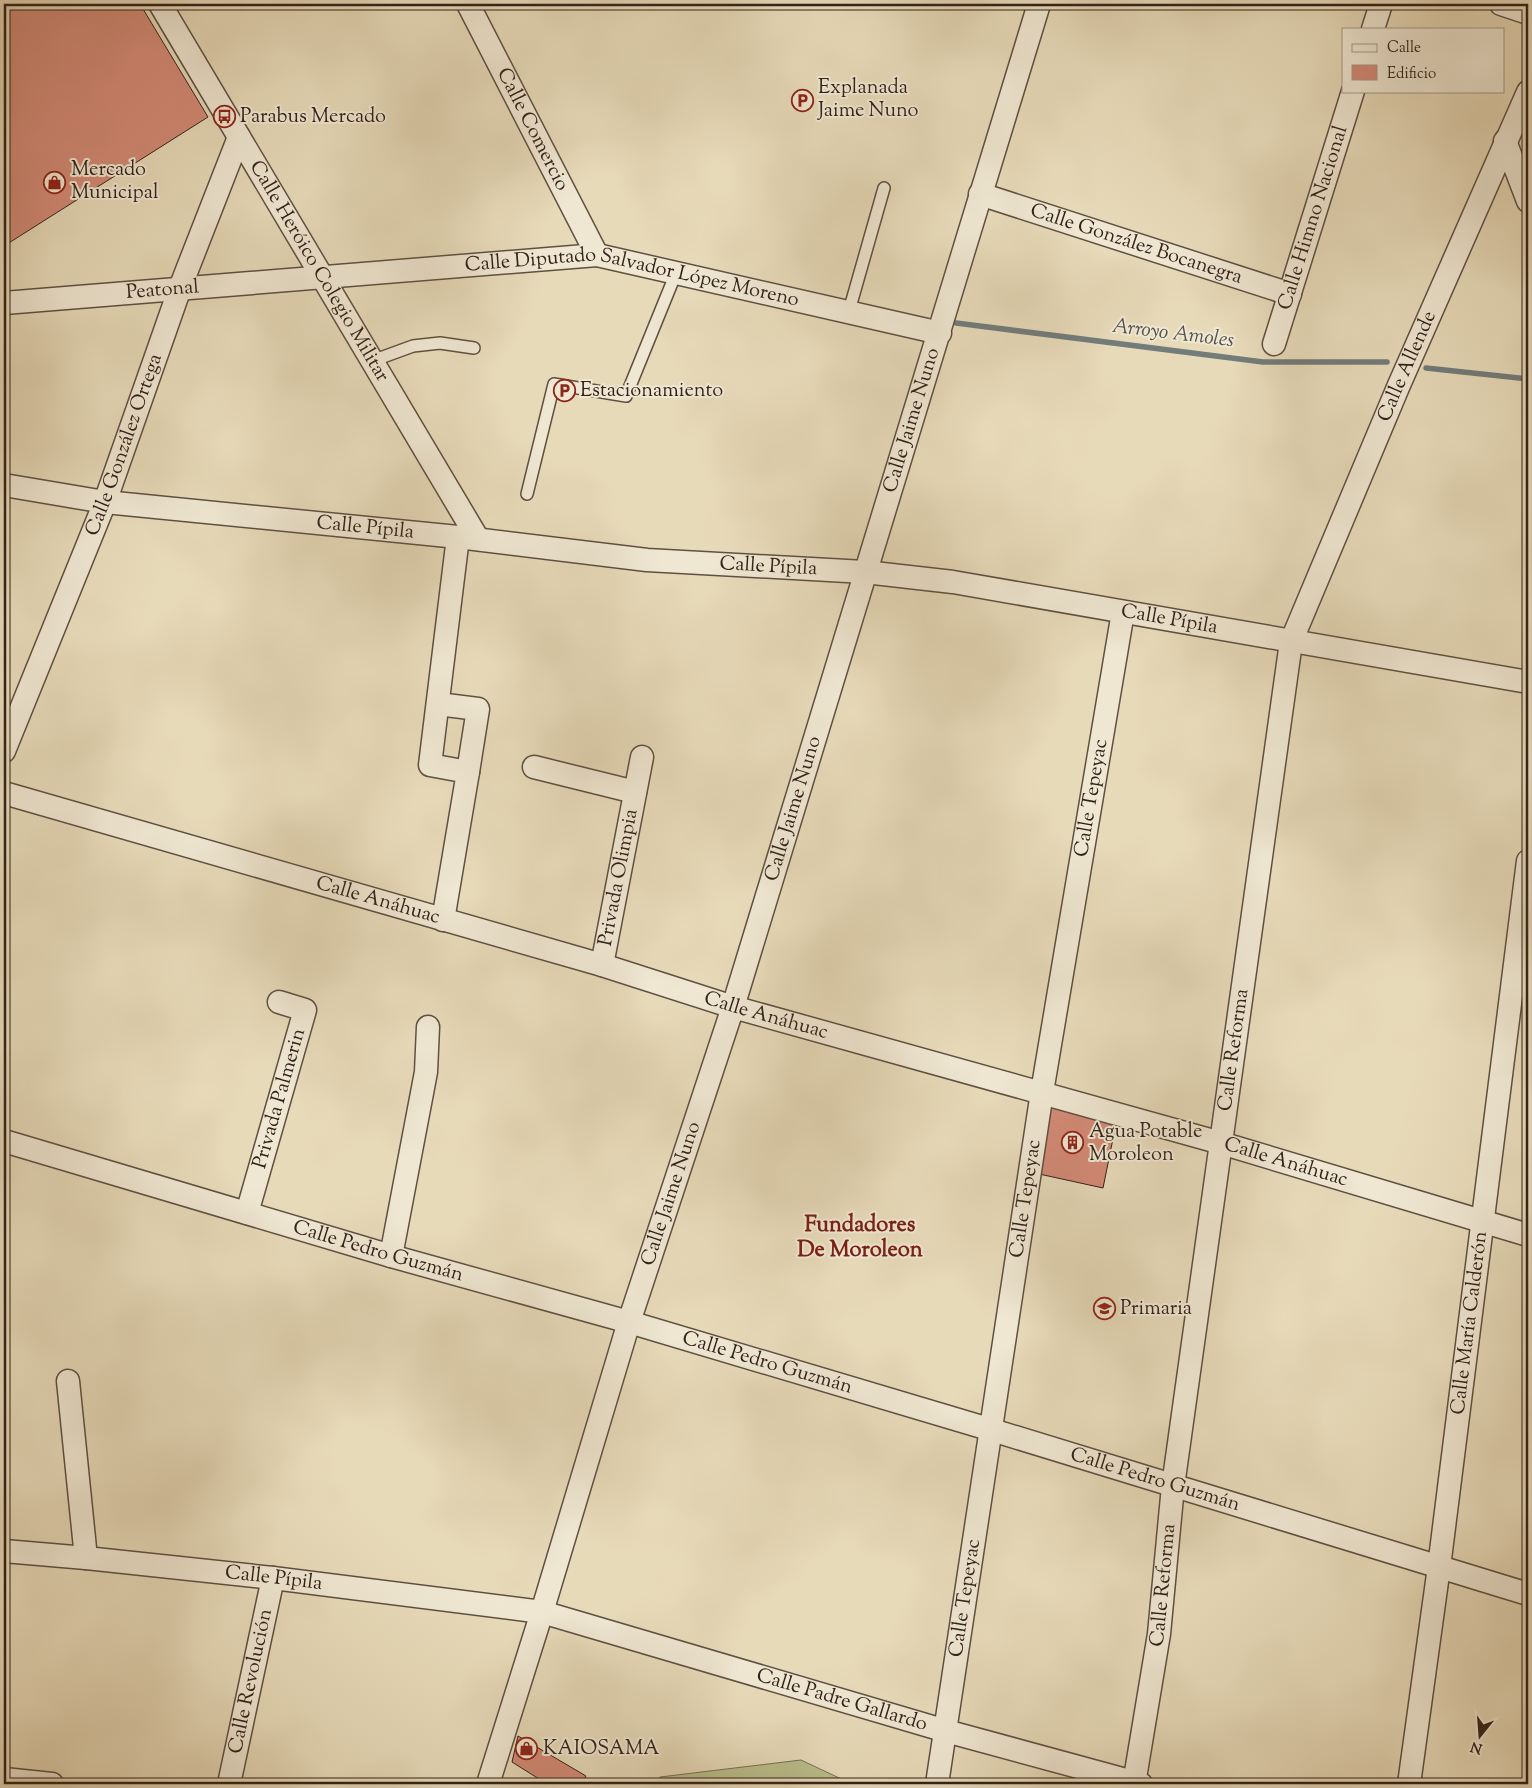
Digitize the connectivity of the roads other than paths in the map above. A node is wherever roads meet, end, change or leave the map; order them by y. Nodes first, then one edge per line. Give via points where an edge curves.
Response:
1 (160, 4) edge
2 (468, 4) edge
3 (1039, 4) edge
4 (1381, 4) edge
5 (1501, 4) edge
6 (1528, 12) edge
7 (1373, 28) edge
8 (1354, 92) edge
9 (1528, 92) edge
10 (239, 137) junction
11 (1505, 141) junction
12 (884, 188) dead end
13 (980, 194) junction
14 (1528, 201) edge
15 (597, 255) junction
16 (676, 273) junction
17 (321, 277) junction
18 (180, 288) junction
19 (1290, 294) junction
20 (4, 303) edge
21 (849, 311) junction
22 (940, 333) junction
23 (1274, 344) dead end
24 (474, 348) dead end
25 (372, 361) junction
26 (4, 485) edge
27 (527, 494) dead end
28 (105, 502) junction
29 (468, 538) junction
30 (866, 572) junction
31 (1123, 612) junction
32 (1291, 642) junction
33 (1528, 682) edge
34 (438, 704) junction
35 (4, 751) edge
36 (642, 757) dead end
37 (534, 767) dead end
38 (468, 772) junction
39 (635, 792) junction
40 (4, 793) edge
41 (1528, 861) edge
42 (443, 920) junction
43 (1522, 958) edge
44 (602, 965) junction
45 (278, 1002) dead end
46 (733, 1006) junction
47 (428, 1027) dead end
48 (1042, 1092) junction
49 (4, 1141) edge
50 (1221, 1143) junction
51 (247, 1213) junction
52 (1482, 1222) junction
53 (1528, 1235) edge
54 (390, 1256) junction
55 (629, 1322) junction
56 (68, 1381) dead end
57 (992, 1430) junction
58 (1173, 1486) junction
59 (4, 1551) edge
60 (86, 1558) junction
61 (1439, 1567) junction
62 (273, 1578) junction
63 (1528, 1594) edge
64 (542, 1612) junction
65 (946, 1731) junction
66 (4, 1779) edge
67 (52, 1784) edge
68 (229, 1784) edge
69 (488, 1784) edge
70 (937, 1784) edge
71 (1136, 1784) edge
72 (1408, 1784) edge

1 - 10 street, Calle Heróico Colegio Militar
2 - 15 street, Calle Comercio
3 - 13 street, Calle Jaime Nuno
4 - 7 street
5 - 6 street
8 - 19 street, Calle Himno Nacional
9 - 11 street, Calle Allende
10 - 17 street, Calle Heróico Colegio Militar
10 - 18 street, Calle González Ortega
11 - 14 street
11 - 32 street, Calle Allende
12 - 21 lane
13 - 19 street, Calle González Bocanegra
13 - 22 street, Calle Jaime Nuno
15 - 16 street, Calle Diputado Salvador López Moreno
15 - 17 street, Calle Diputado Salvador López Moreno
16 - 21 street, Calle Diputado Salvador López Moreno
16 - 27 lane via 626,396 554,384
17 - 18 street, Peatonal
17 - 25 street, Calle Heróico Colegio Militar
18 - 20 street, Peatonal
18 - 28 street, Calle González Ortega
19 - 23 street, Calle Himno Nacional
21 - 22 street, Calle Diputado Salvador López Moreno
22 - 30 street, Calle Jaime Nuno
24 - 25 lane via 440,343 413,346
25 - 29 street, Calle Heróico Colegio Militar
26 - 28 street, Calle Pípila
28 - 29 street, Calle Pípila
28 - 35 street, Calle González Ortega
29 - 30 street, Calle Pípila via 647,560
29 - 34 street
30 - 31 street, Calle Pípila via 953,582
30 - 46 street, Calle Jaime Nuno
31 - 32 street, Calle Pípila
31 - 48 street, Calle Tepeyac
32 - 33 street, Calle Pípila
32 - 50 street, Calle Reforma
34 - 38 street via 430,765
34 - 38 street via 478,709
36 - 39 street, Privada Olimpia
37 - 39 street, Privada Olimpia
38 - 42 street
39 - 44 street, Privada Olimpia
40 - 42 street, Calle Anáhuac
41 - 43 street, Calle María Calderón
42 - 44 street, Calle Anáhuac
43 - 52 street, Calle María Calderón
44 - 46 street, Calle Anáhuac
45 - 51 street, Privada Palmerin via 305,1010
46 - 48 street, Calle Anáhuac
46 - 55 street, Calle Jaime Nuno
47 - 54 street via 426,1072
48 - 50 street, Calle Anáhuac
48 - 57 street, Calle Tepeyac
49 - 51 street, Calle Pedro Guzmán
50 - 52 street, Calle Anáhuac
50 - 58 street, Calle Reforma
51 - 54 street, Calle Pedro Guzmán
52 - 53 street, Calle Anáhuac
52 - 61 street, Calle María Calderón
54 - 55 street, Calle Pedro Guzmán
55 - 57 street, Calle Pedro Guzmán
55 - 64 street, Calle Jaime Nuno
56 - 60 street
57 - 58 street, Calle Pedro Guzmán
57 - 65 street, Calle Tepeyac
58 - 61 street, Calle Pedro Guzmán
58 - 71 street, Calle Reforma via 1159,1634
59 - 60 street, Calle Pípila
60 - 62 street, Calle Pípila
61 - 63 street, Calle Pedro Guzmán
61 - 72 street, Calle María Calderón
62 - 64 street, Calle Pípila
62 - 68 street, Calle Revolución
64 - 65 street, Calle Padre Gallardo
64 - 69 street, Calle Jaime Nuno
65 - 70 street, Calle Tepeyac
65 - 71 street, Calle Padre Gallardo
66 - 67 street

